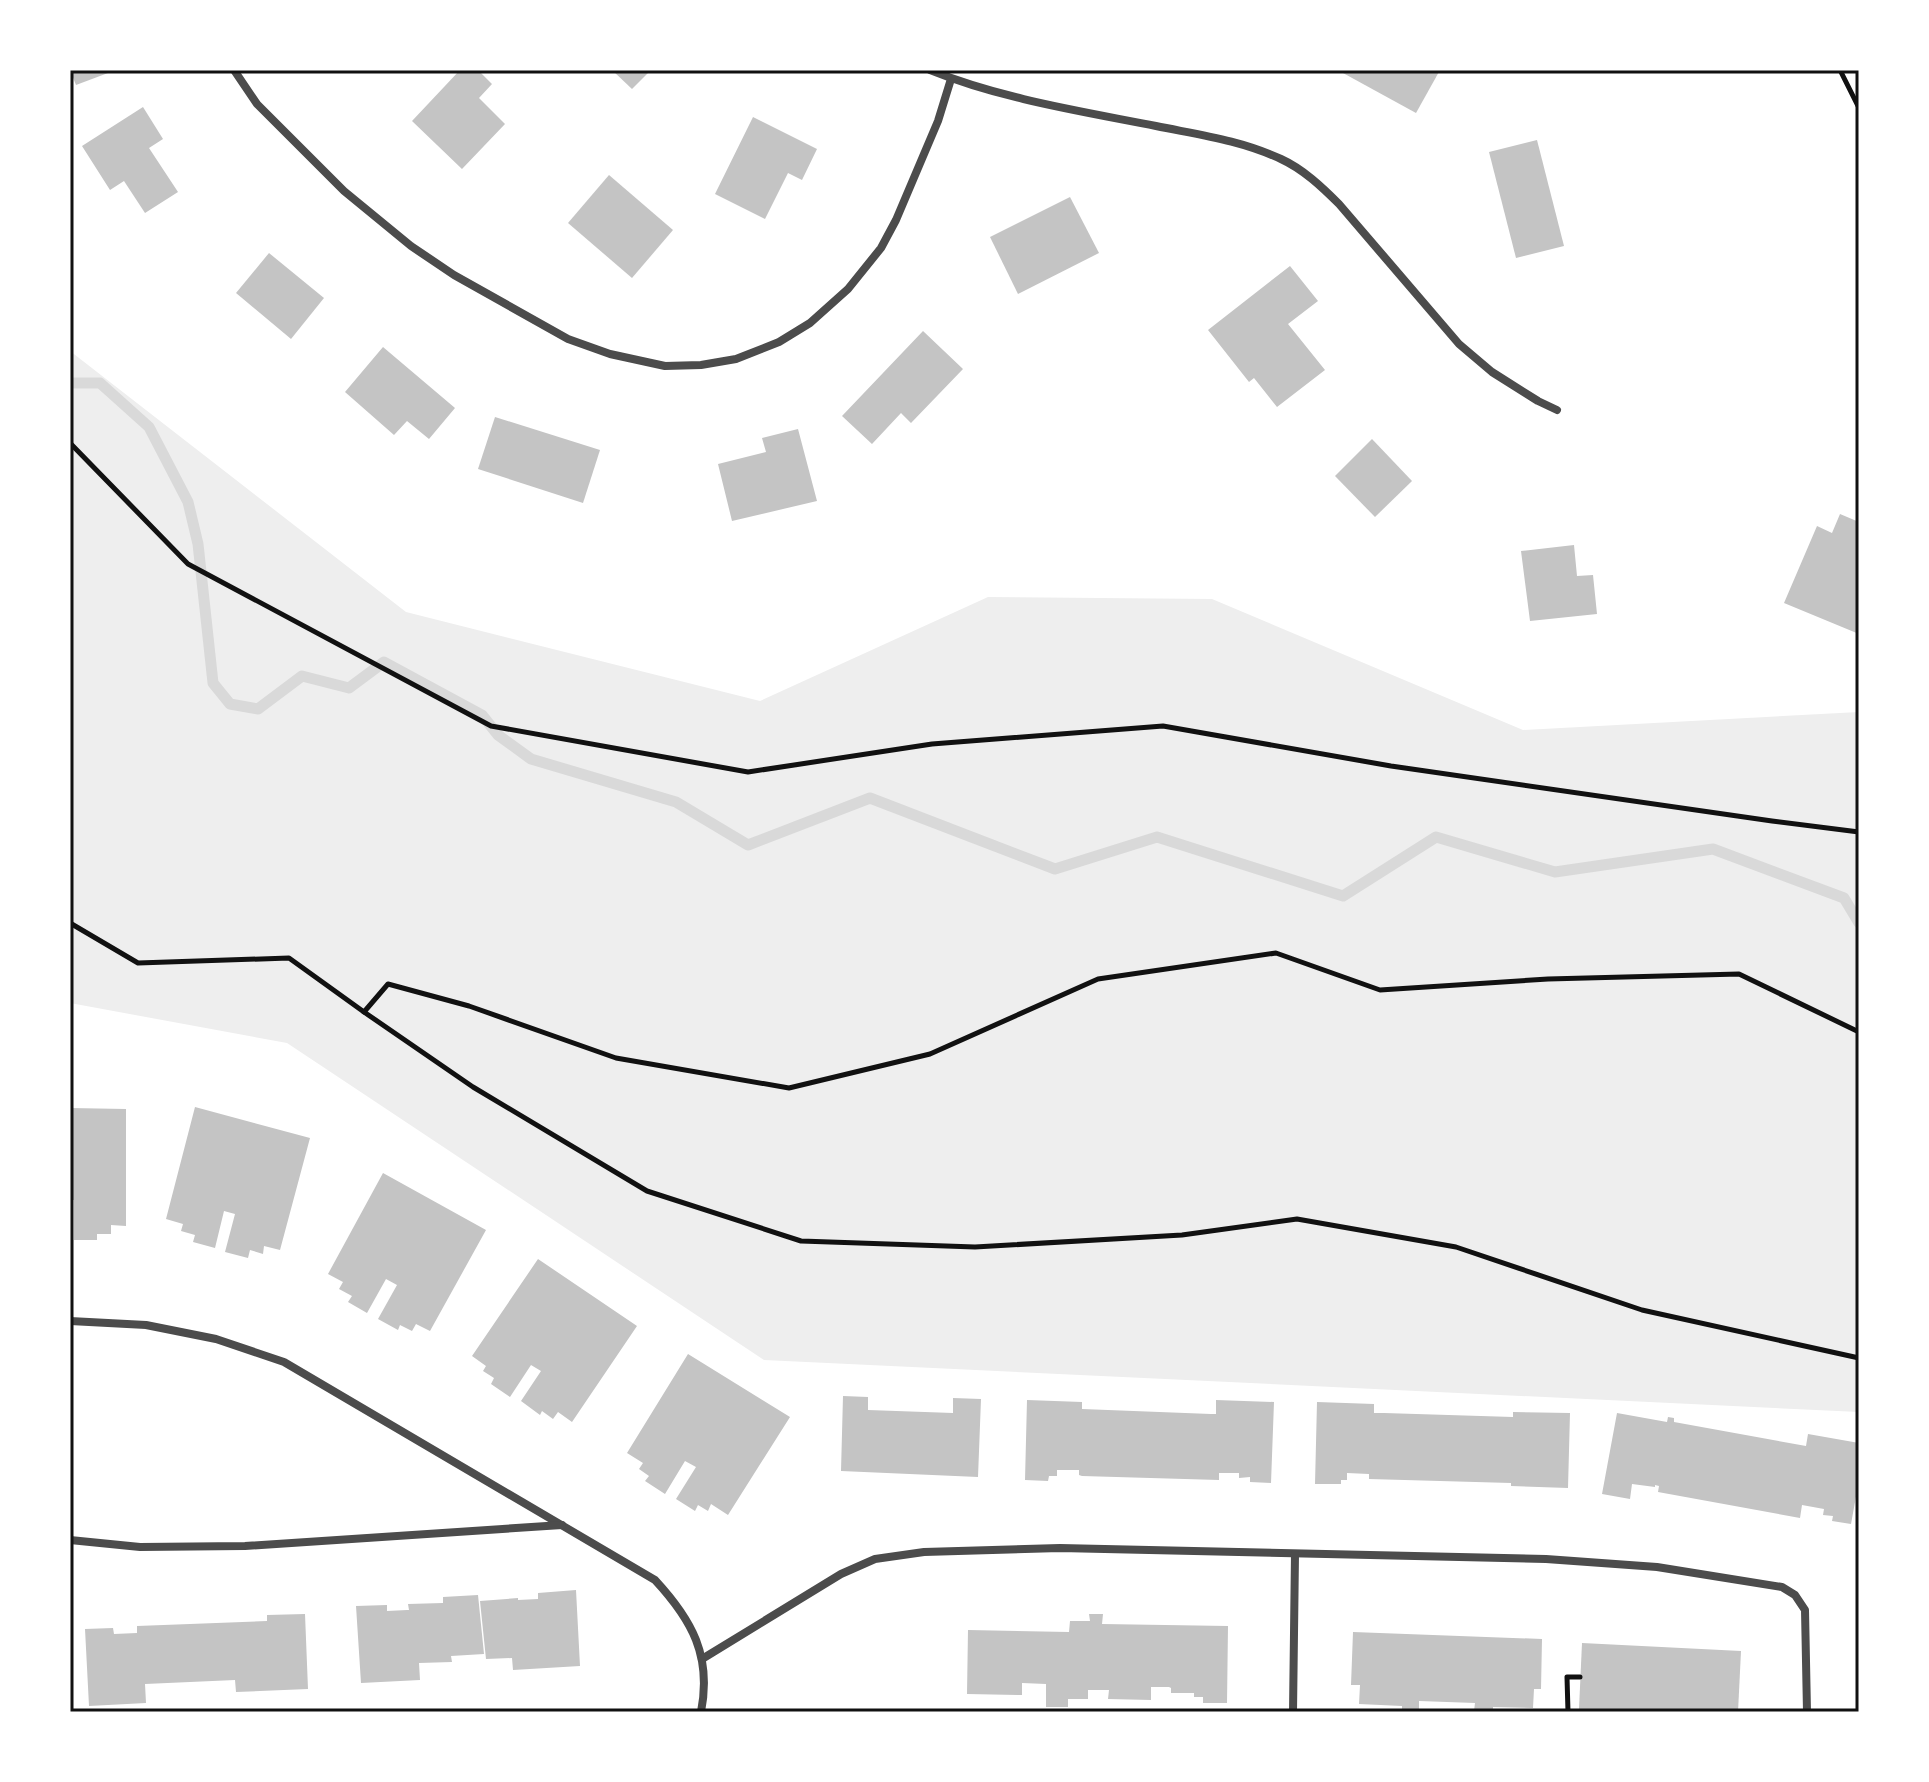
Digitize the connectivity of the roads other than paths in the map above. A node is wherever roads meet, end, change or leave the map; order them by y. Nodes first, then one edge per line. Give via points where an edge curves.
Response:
1 (234, 70) edge
2 (930, 70) edge
3 (951, 79) junction
4 (1557, 410) dead end
5 (70, 1321) edge
6 (563, 1525) junction
7 (70, 1540) edge
8 (1295, 1554) junction
9 (702, 1659) junction
10 (701, 1712) edge
11 (1293, 1712) edge
12 (1807, 1712) edge

1 - 3 street via 257,104 344,191 411,246 568,339 665,366 736,359 779,342 848,289 896,220
2 - 3 street
3 - 4 street via 1043,104 1244,143 1284,160 1339,204 1459,344 1492,372
5 - 6 street via 146,1325 216,1339 284,1362
6 - 7 street via 245,1546 140,1547
6 - 9 street via 655,1580 678,1606
8 - 9 street via 1060,1548 924,1552 875,1559 841,1574
8 - 11 street
8 - 12 street via 1546,1559 1657,1567 1782,1587 1805,1610
9 - 10 street

